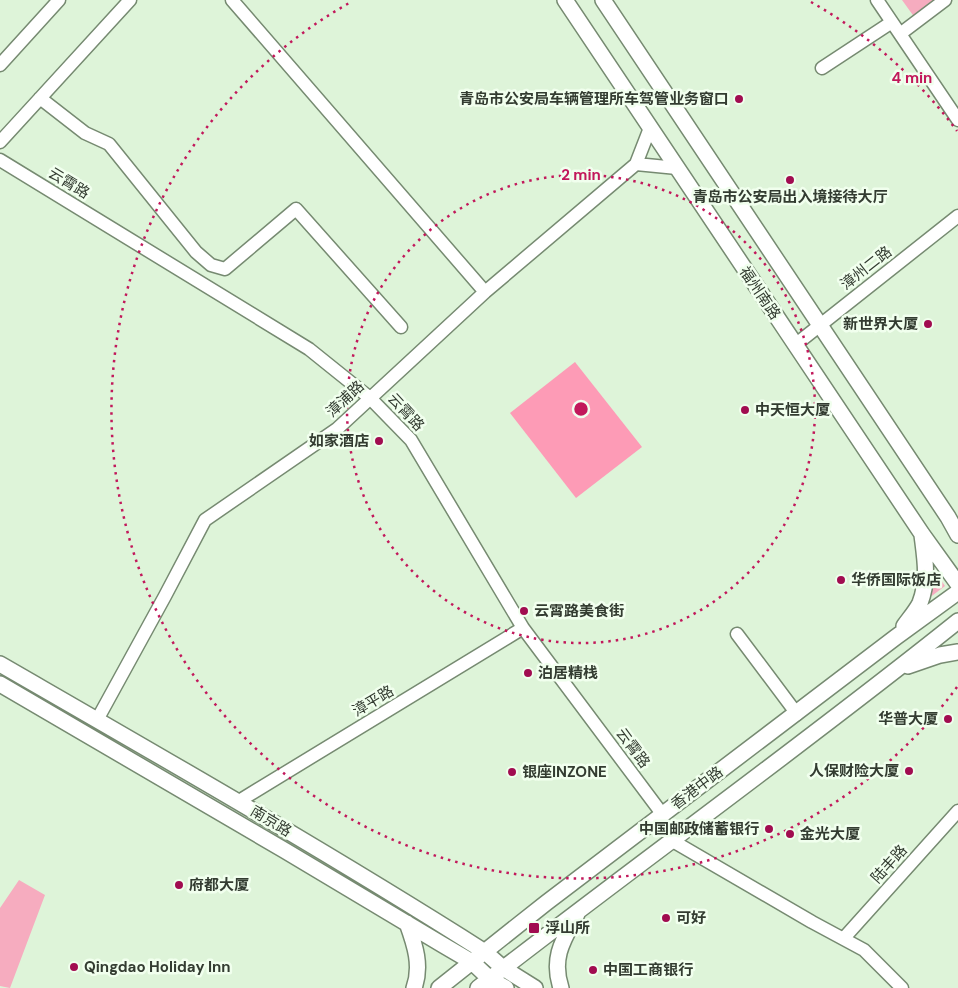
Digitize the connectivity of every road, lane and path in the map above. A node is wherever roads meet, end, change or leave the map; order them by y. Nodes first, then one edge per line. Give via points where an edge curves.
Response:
1 (130, 0) edge
2 (232, 0) edge
3 (565, 0) edge
4 (603, 0) edge
5 (877, 0) edge
6 (945, 0) edge
7 (57, 1) edge
8 (892, 22) junction
9 (900, 34) junction
10 (0, 65) edge
11 (822, 68) dead end
12 (40, 98) junction
13 (958, 120) edge
14 (650, 128) junction
15 (0, 142) edge
16 (0, 160) edge
17 (636, 164) junction
18 (677, 168) junction
19 (958, 216) edge
20 (485, 292) junction
21 (820, 325) junction
22 (401, 327) dead end
23 (795, 345) junction
24 (370, 398) junction
25 (953, 520) edge
26 (922, 534) junction
27 (958, 535) edge
28 (958, 584) edge
29 (958, 592) edge
30 (958, 621) edge
31 (523, 628) junction
32 (736, 634) dead end
33 (896, 637) junction
34 (958, 652) edge
35 (0, 664) edge
36 (895, 671) junction
37 (0, 684) edge
38 (796, 714) junction
39 (97, 720) junction
40 (239, 802) junction
41 (958, 811) edge
42 (663, 814) junction
43 (671, 840) junction
44 (578, 911) junction
45 (408, 923) junction
46 (844, 938) junction
47 (485, 952) junction
48 (472, 962) junction
49 (503, 968) junction
50 (484, 983) edge
51 (414, 988) edge
52 (438, 988) edge
53 (506, 988) edge
54 (535, 988) edge
55 (561, 988) edge
56 (902, 988) edge

1 - 12 street
2 - 20 street
3 - 14 main road, 福州南路
4 - 21 main road
5 - 8 street
6 - 9 street
7 - 10 street
8 - 9 street
8 - 11 street
9 - 13 street
12 - 15 street
12 - 22 street via 85,133 109,144 196,252 211,265 224,269 296,209
14 - 17 street
14 - 18 main road, 福州南路
16 - 24 street, 云霄路 via 309,348
17 - 18 street
17 - 20 street, 漳浦路
18 - 23 main road, 福州南路
19 - 21 street, 漳州二路
20 - 24 street, 漳浦路
21 - 23 street, 漳州二路
21 - 25 main road
23 - 26 main road, 福州南路
24 - 31 street, 云霄路 via 412,440
24 - 39 street, 漳浦路 via 337,429 205,520
25 - 27 main road
26 - 28 main road, 福州南路
26 - 33 main road via 927,568 925,583 919,604
29 - 33 main road, 香港中路
30 - 36 main road, 香港中路
31 - 40 street, 漳平路
31 - 42 street, 云霄路
32 - 38 street
33 - 38 main road, 香港中路
34 - 36 main road
35 - 39 main road, 南京路
36 - 43 main road, 香港中路
37 - 45 main road, 南京路
38 - 42 main road, 香港中路
39 - 40 main road, 南京路
40 - 47 main road, 南京路
41 - 46 street, 陆丰路
42 - 47 main road, 香港中路
43 - 44 main road, 香港中路
43 - 46 street
44 - 49 main road, 香港中路
44 - 55 main road via 558,956
45 - 48 main road, 南京路
45 - 51 main road via 417,956
46 - 56 street via 864,950
47 - 48 main road, 香港中路
47 - 49 main road, 南京路
48 - 50 main road, 南京路
48 - 52 main road, 香港中路
49 - 50 main road, 香港中路
49 - 54 main road, 南京路
50 - 53 main road, 南京路

